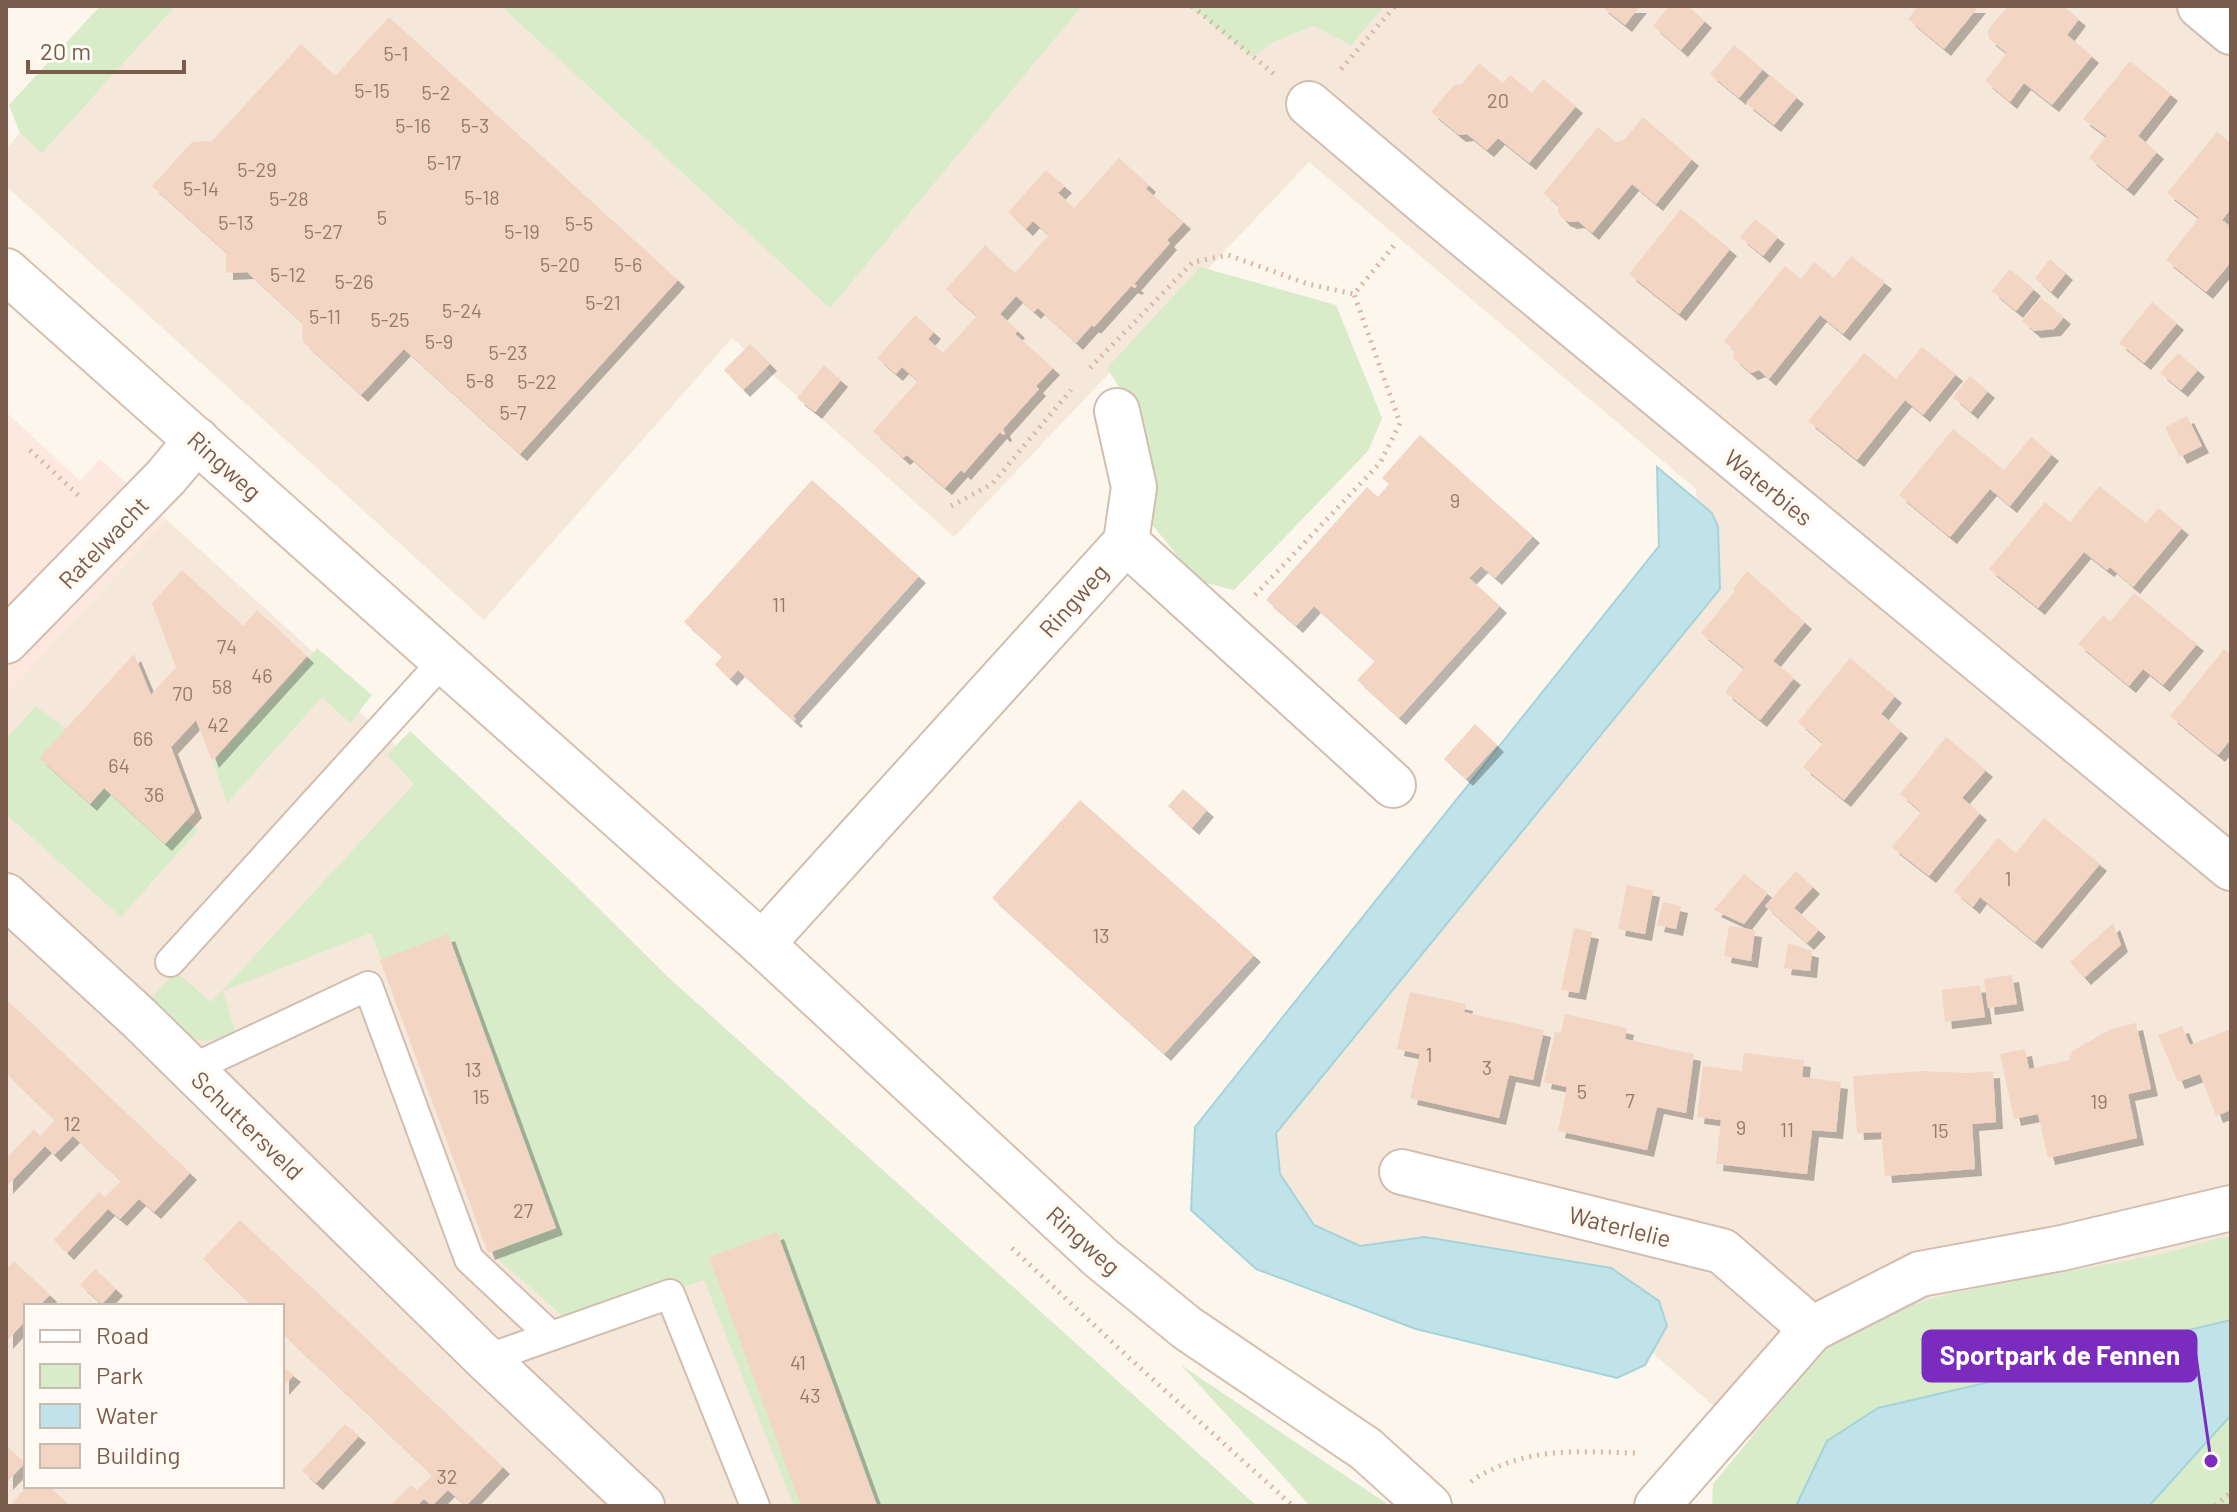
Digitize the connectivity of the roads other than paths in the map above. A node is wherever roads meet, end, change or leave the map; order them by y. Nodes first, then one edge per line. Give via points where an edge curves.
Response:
1 (2200, 6) edge
2 (2231, 32) edge
3 (1309, 104) road end
4 (6, 271) edge
5 (1117, 411) road end
6 (197, 440) junction
7 (1126, 542) junction
8 (6, 641) edge
9 (444, 660) junction
10 (1393, 785) dead end
11 (2231, 868) edge
12 (6, 896) edge
13 (762, 944) junction
14 (170, 962) dead end
15 (191, 1069) junction
16 (1402, 1172) dead end
17 (2231, 1208) edge
18 (1812, 1329) junction
19 (551, 1336) junction
20 (486, 1359) junction
21 (1448, 1496) edge
22 (642, 1506) edge
23 (755, 1506) edge
24 (1657, 1506) edge

1 - 2 street
3 - 11 street, Waterbies
4 - 6 street, Ringweg
5 - 7 street, Ringweg via 1134,487
6 - 8 street, Ratelwacht
6 - 9 street, Ringweg
7 - 10 street, Ringweg
7 - 13 street, Ringweg
9 - 13 street, Ringweg
9 - 14 lane
12 - 15 street, Schuttersveld
13 - 21 street, Ringweg via 1101,1258 1187,1328 1366,1449
15 - 19 lane via 368,986 469,1259
15 - 20 street, Schuttersveld
16 - 18 street, Waterlelie via 1722,1251
17 - 18 street via 2062,1248 1920,1274
18 - 24 street
19 - 20 lane
19 - 23 lane via 670,1294
20 - 22 street, Schuttersveld

